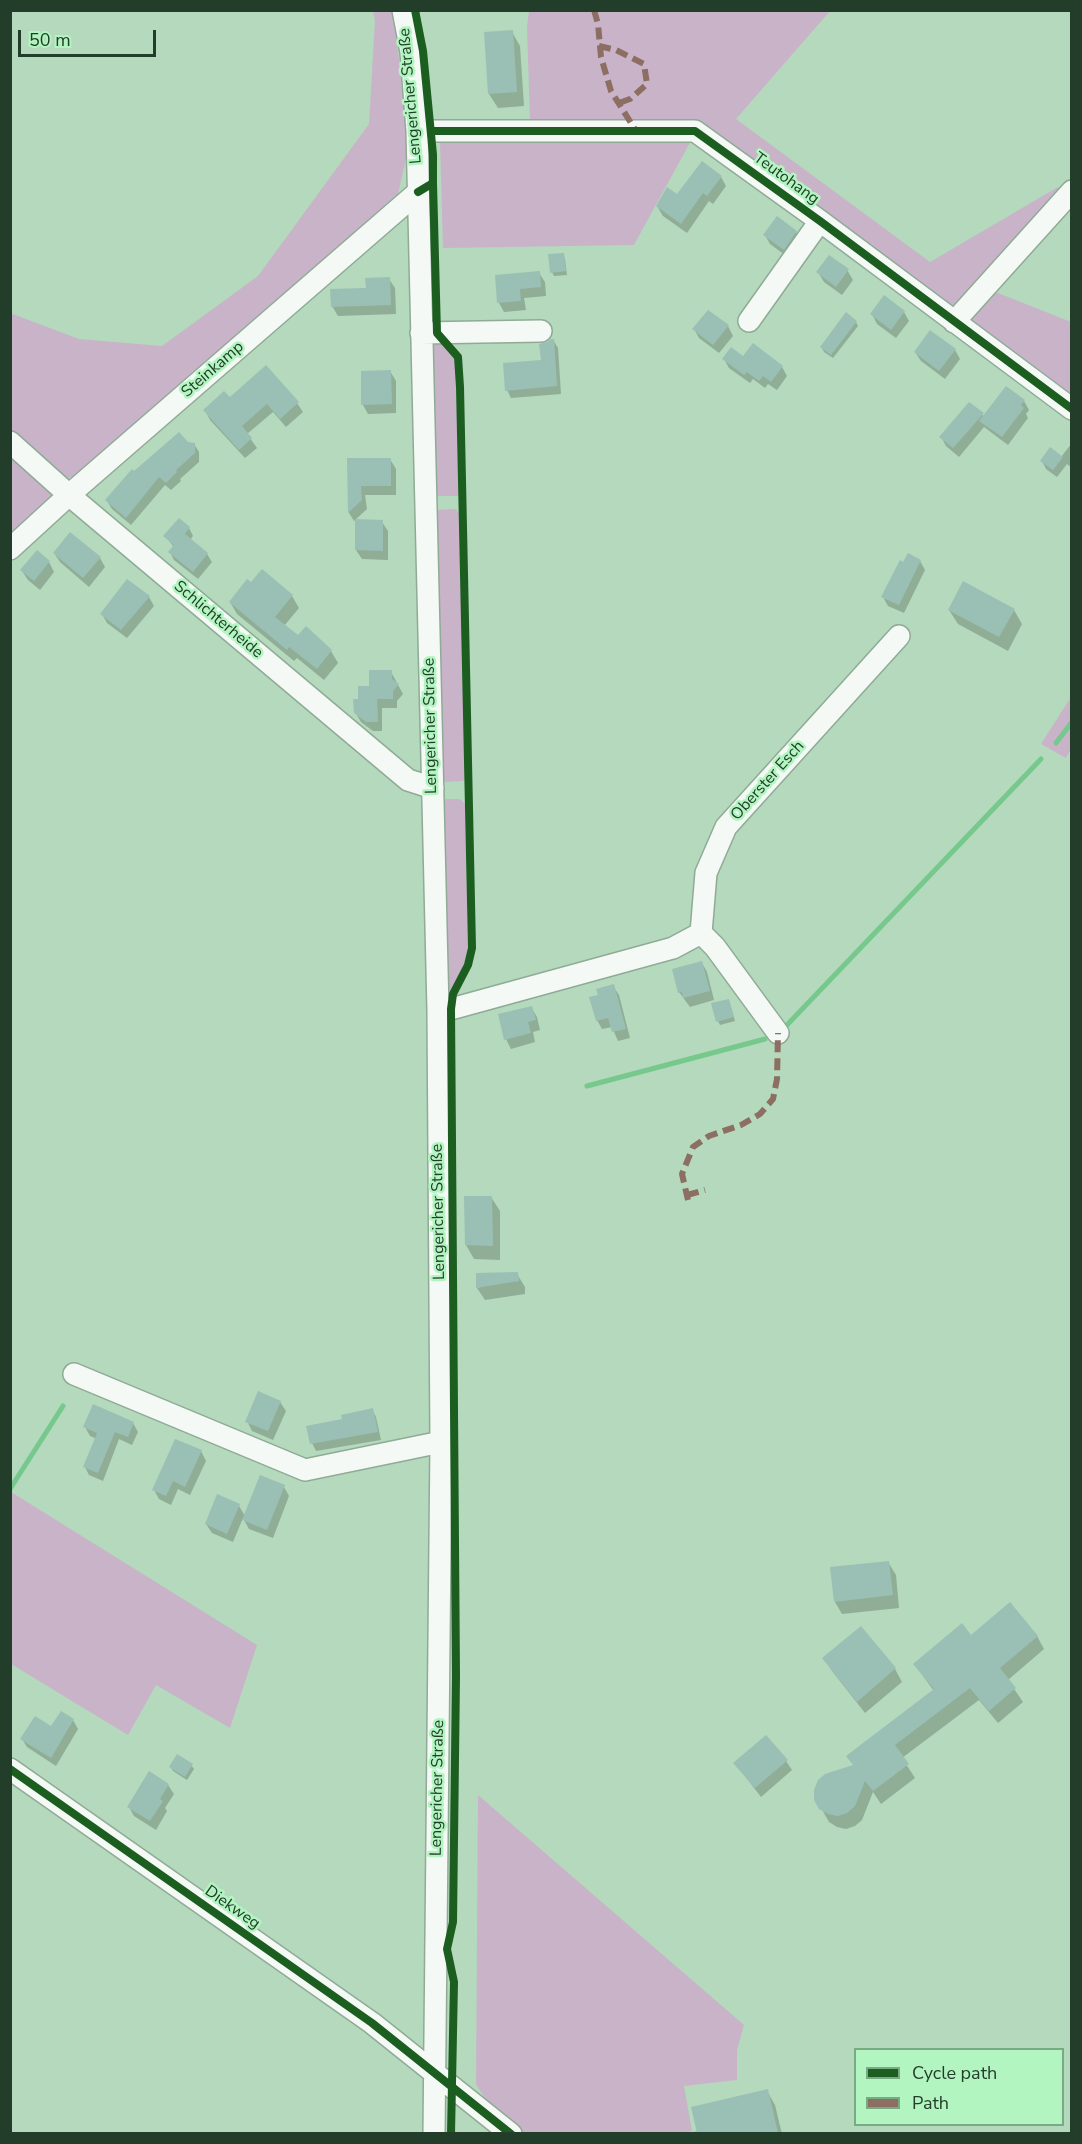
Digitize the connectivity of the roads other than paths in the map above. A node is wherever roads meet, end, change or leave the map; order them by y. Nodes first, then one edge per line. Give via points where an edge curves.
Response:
1 (403, 10) edge
2 (417, 131) junction
3 (1071, 191) edge
4 (418, 192) junction
5 (820, 221) junction
6 (749, 321) dead end
7 (954, 322) junction
8 (541, 331) dead end
9 (421, 333) junction
10 (1071, 409) edge
11 (10, 442) edge
12 (69, 495) junction
13 (10, 549) edge
14 (899, 636) dead end
15 (433, 788) junction
16 (701, 933) junction
17 (438, 1010) junction
18 (778, 1033) dead end
19 (74, 1374) dead end
20 (441, 1442) junction
21 (10, 1769) edge
22 (435, 2074) junction
23 (434, 2133) edge
24 (511, 2133) edge

1 - 2 street, Lengericher Straße via 411,52
2 - 4 street, Lengericher Straße
2 - 5 street, Teutohang via 695,131
3 - 7 street
4 - 9 street, Lengericher Straße
4 - 12 street, Steinkamp
5 - 6 street, Teutohang
5 - 7 street, Teutohang
7 - 10 street, Teutohang
8 - 9 street
9 - 15 street, Lengericher Straße
11 - 12 street, Schlichterheide
12 - 13 street, Steinkamp
12 - 15 street, Schlichterheide via 408,780
14 - 16 street, Oberster Esch via 726,827 706,873
15 - 17 street, Lengericher Straße
16 - 17 street via 673,948
16 - 18 street via 715,946
17 - 20 street, Lengericher Straße
19 - 20 street via 305,1470
20 - 22 street, Lengericher Straße
21 - 22 street, Diekweg via 372,2023
22 - 23 street, Lengericher Straße
22 - 24 street, Diekweg

